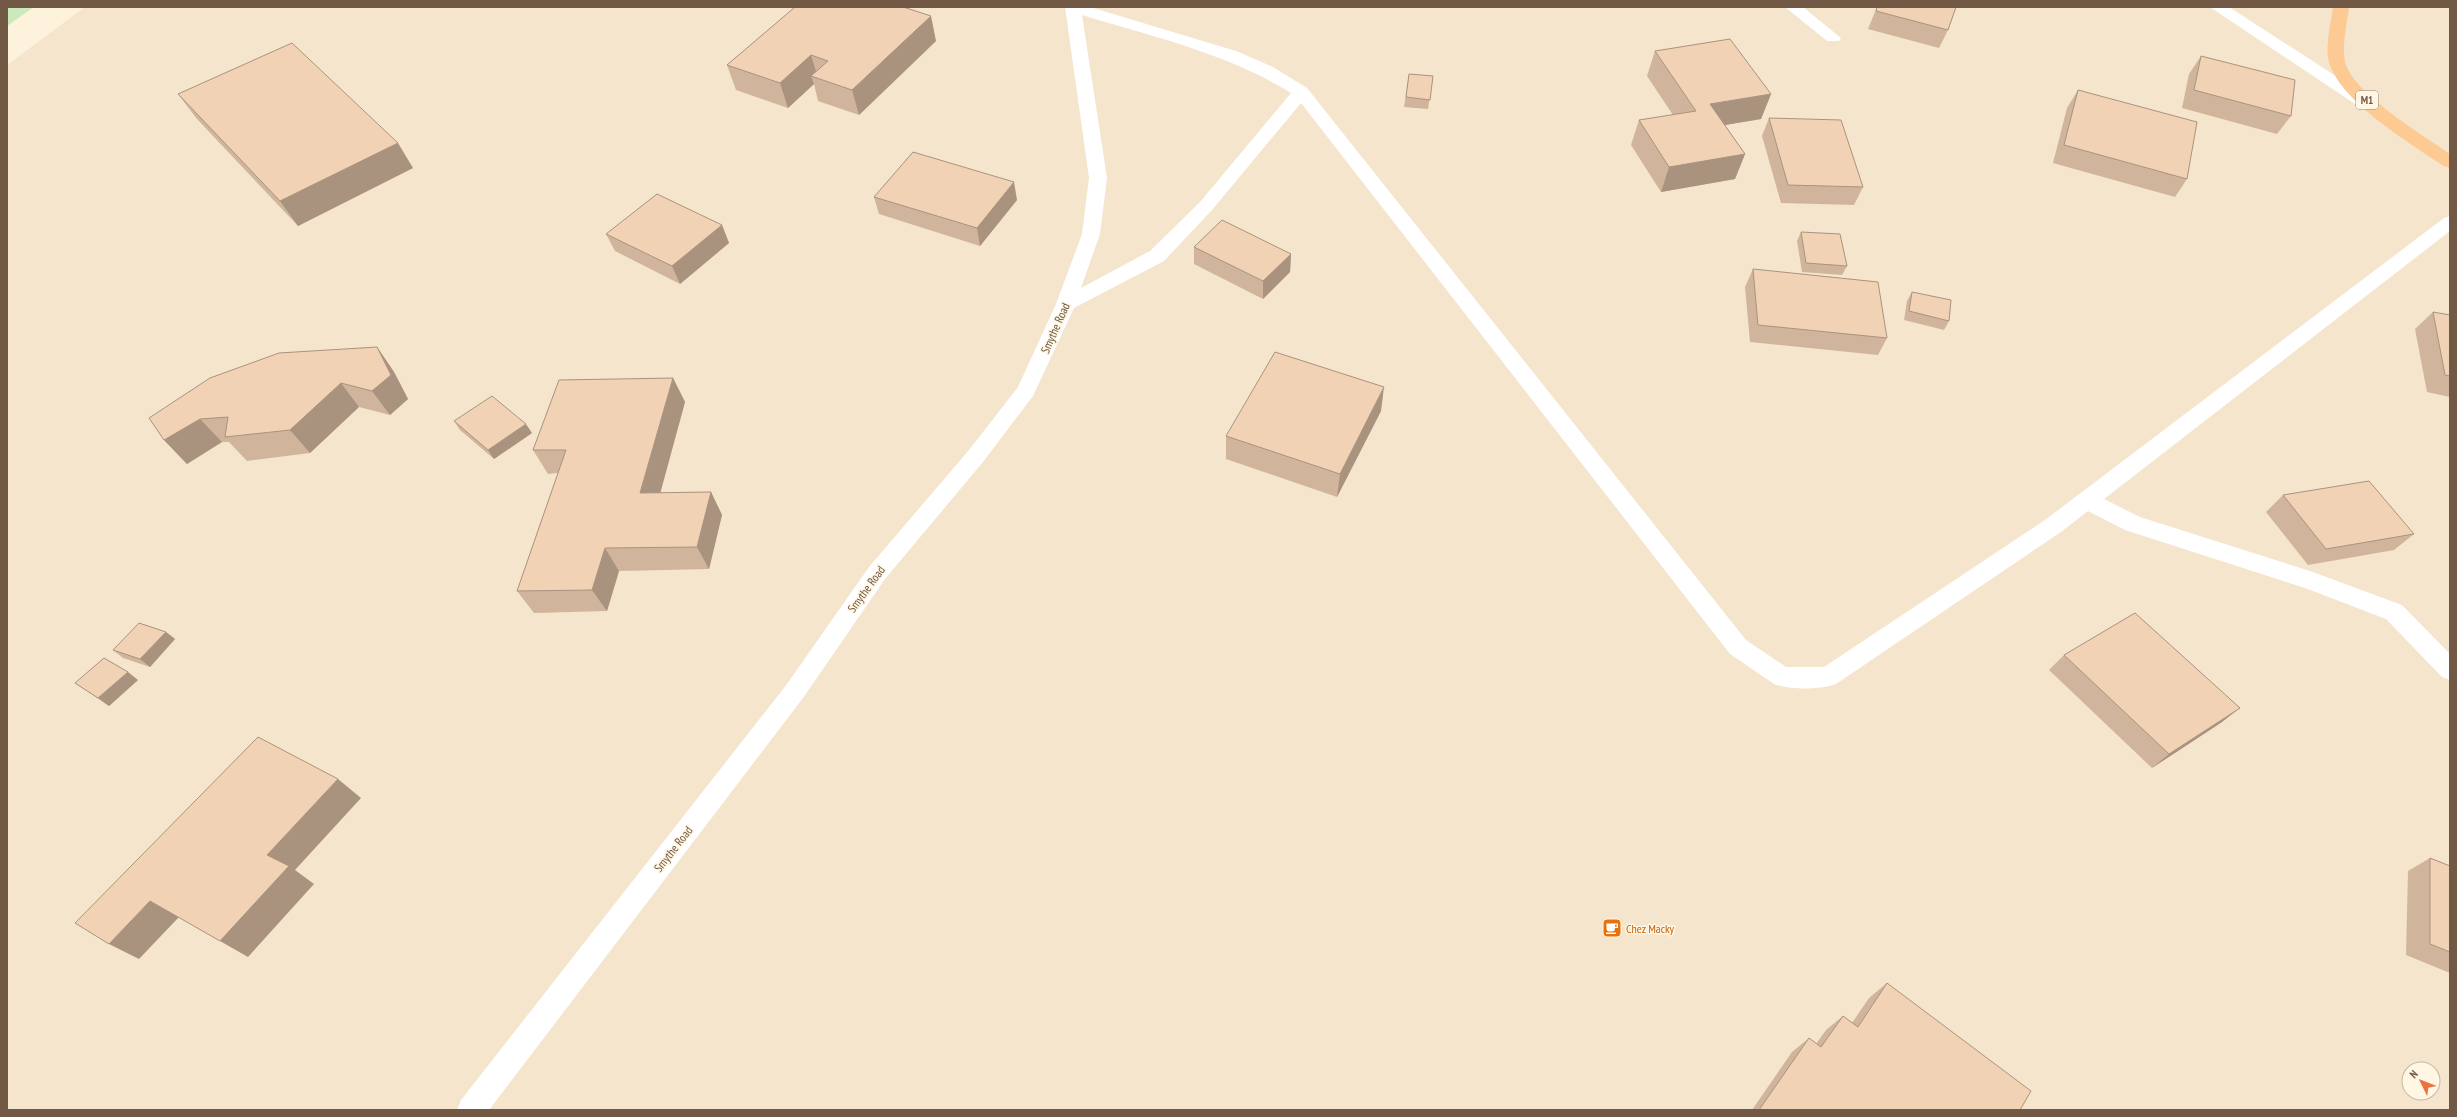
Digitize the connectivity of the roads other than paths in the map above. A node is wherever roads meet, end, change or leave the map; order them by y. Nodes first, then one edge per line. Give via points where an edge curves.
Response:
1 (1073, 7) edge
2 (1793, 7) edge
3 (2218, 7) edge
4 (2341, 7) edge
5 (1832, 38) dead end
6 (1301, 92) junction
7 (2381, 113) junction
8 (2450, 162) edge
9 (2450, 222) edge
10 (1066, 304) junction
11 (2086, 500) junction
12 (2450, 670) edge
13 (470, 1110) edge

1 - 6 street via 1230,55 1267,71
1 - 10 street, Smythe Road via 1098,178 1091,234
2 - 5 street
3 - 7 street
4 - 7 highway, M1 via 2338,64 2350,84
6 - 10 street via 1206,206 1157,256
6 - 11 street via 1738,647 1782,677 1828,677 2053,526
7 - 8 highway, M1
9 - 11 street
10 - 13 street, Smythe Road via 1026,391 976,456 876,573 795,691
11 - 12 street via 2132,524 2310,580 2394,612

